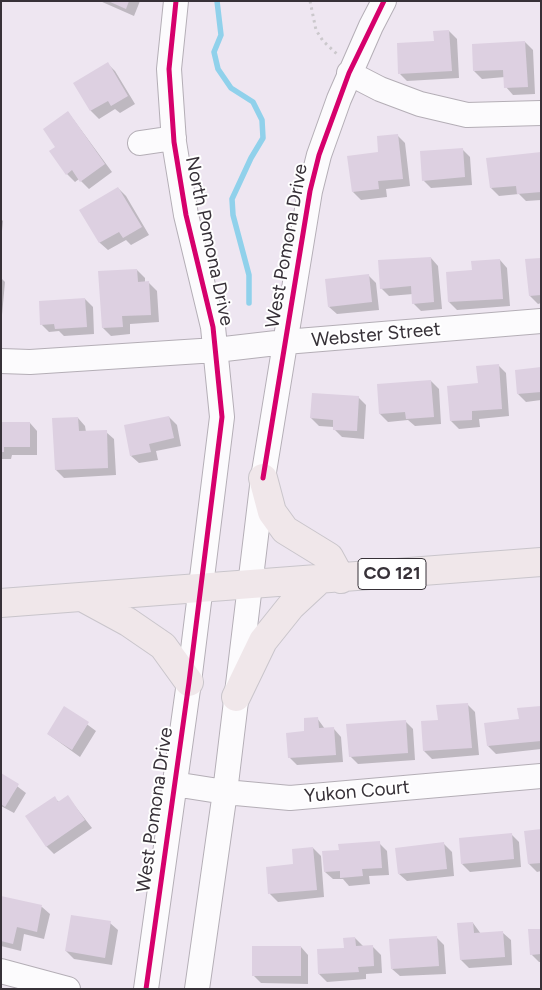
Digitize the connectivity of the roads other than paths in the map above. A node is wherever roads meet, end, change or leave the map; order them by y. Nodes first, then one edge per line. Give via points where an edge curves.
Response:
1 (176, 1) edge
2 (384, 1) edge
3 (351, 69) junction
4 (541, 113) edge
5 (174, 138) junction
6 (140, 143) dead end
7 (541, 321) edge
8 (284, 342) junction
9 (216, 350) junction
10 (1, 361) edge
11 (263, 478) junction
12 (541, 562) edge
13 (330, 579) junction
14 (249, 585) junction
15 (200, 589) junction
16 (82, 597) junction
17 (1, 603) edge
18 (195, 634) joint
19 (189, 682) junction
20 (236, 697) junction
21 (541, 776) edge
22 (174, 784) junction
23 (225, 792) junction
24 (1, 971) edge
25 (68, 989) edge
26 (146, 989) edge
27 (197, 989) edge

1 - 5 street, North Pomona Drive via 169,69
2 - 3 street, West Pomona Drive
3 - 4 street via 380,89 420,104 467,115
3 - 8 street, West Pomona Drive via 319,155 310,190
5 - 6 street, North Pomona Drive
5 - 9 street, North Pomona Drive via 186,214
7 - 8 street, Webster Street
8 - 9 street, Webster Street
8 - 11 street, West Pomona Drive
9 - 10 street, Webster Street
9 - 15 street, North Pomona Drive via 222,417
11 - 13 main road via 272,512 285,530 329,557
11 - 14 street, West Pomona Drive
12 - 13 main road, CO 121
13 - 14 main road, CO 121
13 - 20 main road via 291,606 263,641
14 - 15 main road, CO 121
14 - 20 street, West Pomona Drive
15 - 16 main road, CO 121
15 - 18 street, North Pomona Drive
16 - 17 main road, CO 121
16 - 19 main road via 163,646
18 - 19 street, West Pomona Drive
19 - 22 street, West Pomona Drive
20 - 23 street, West Pomona Drive
21 - 23 street, Yukon Court via 290,798
22 - 23 street, Yukon Court
22 - 26 street, West Pomona Drive
23 - 27 street, West Pomona Drive
24 - 25 street

